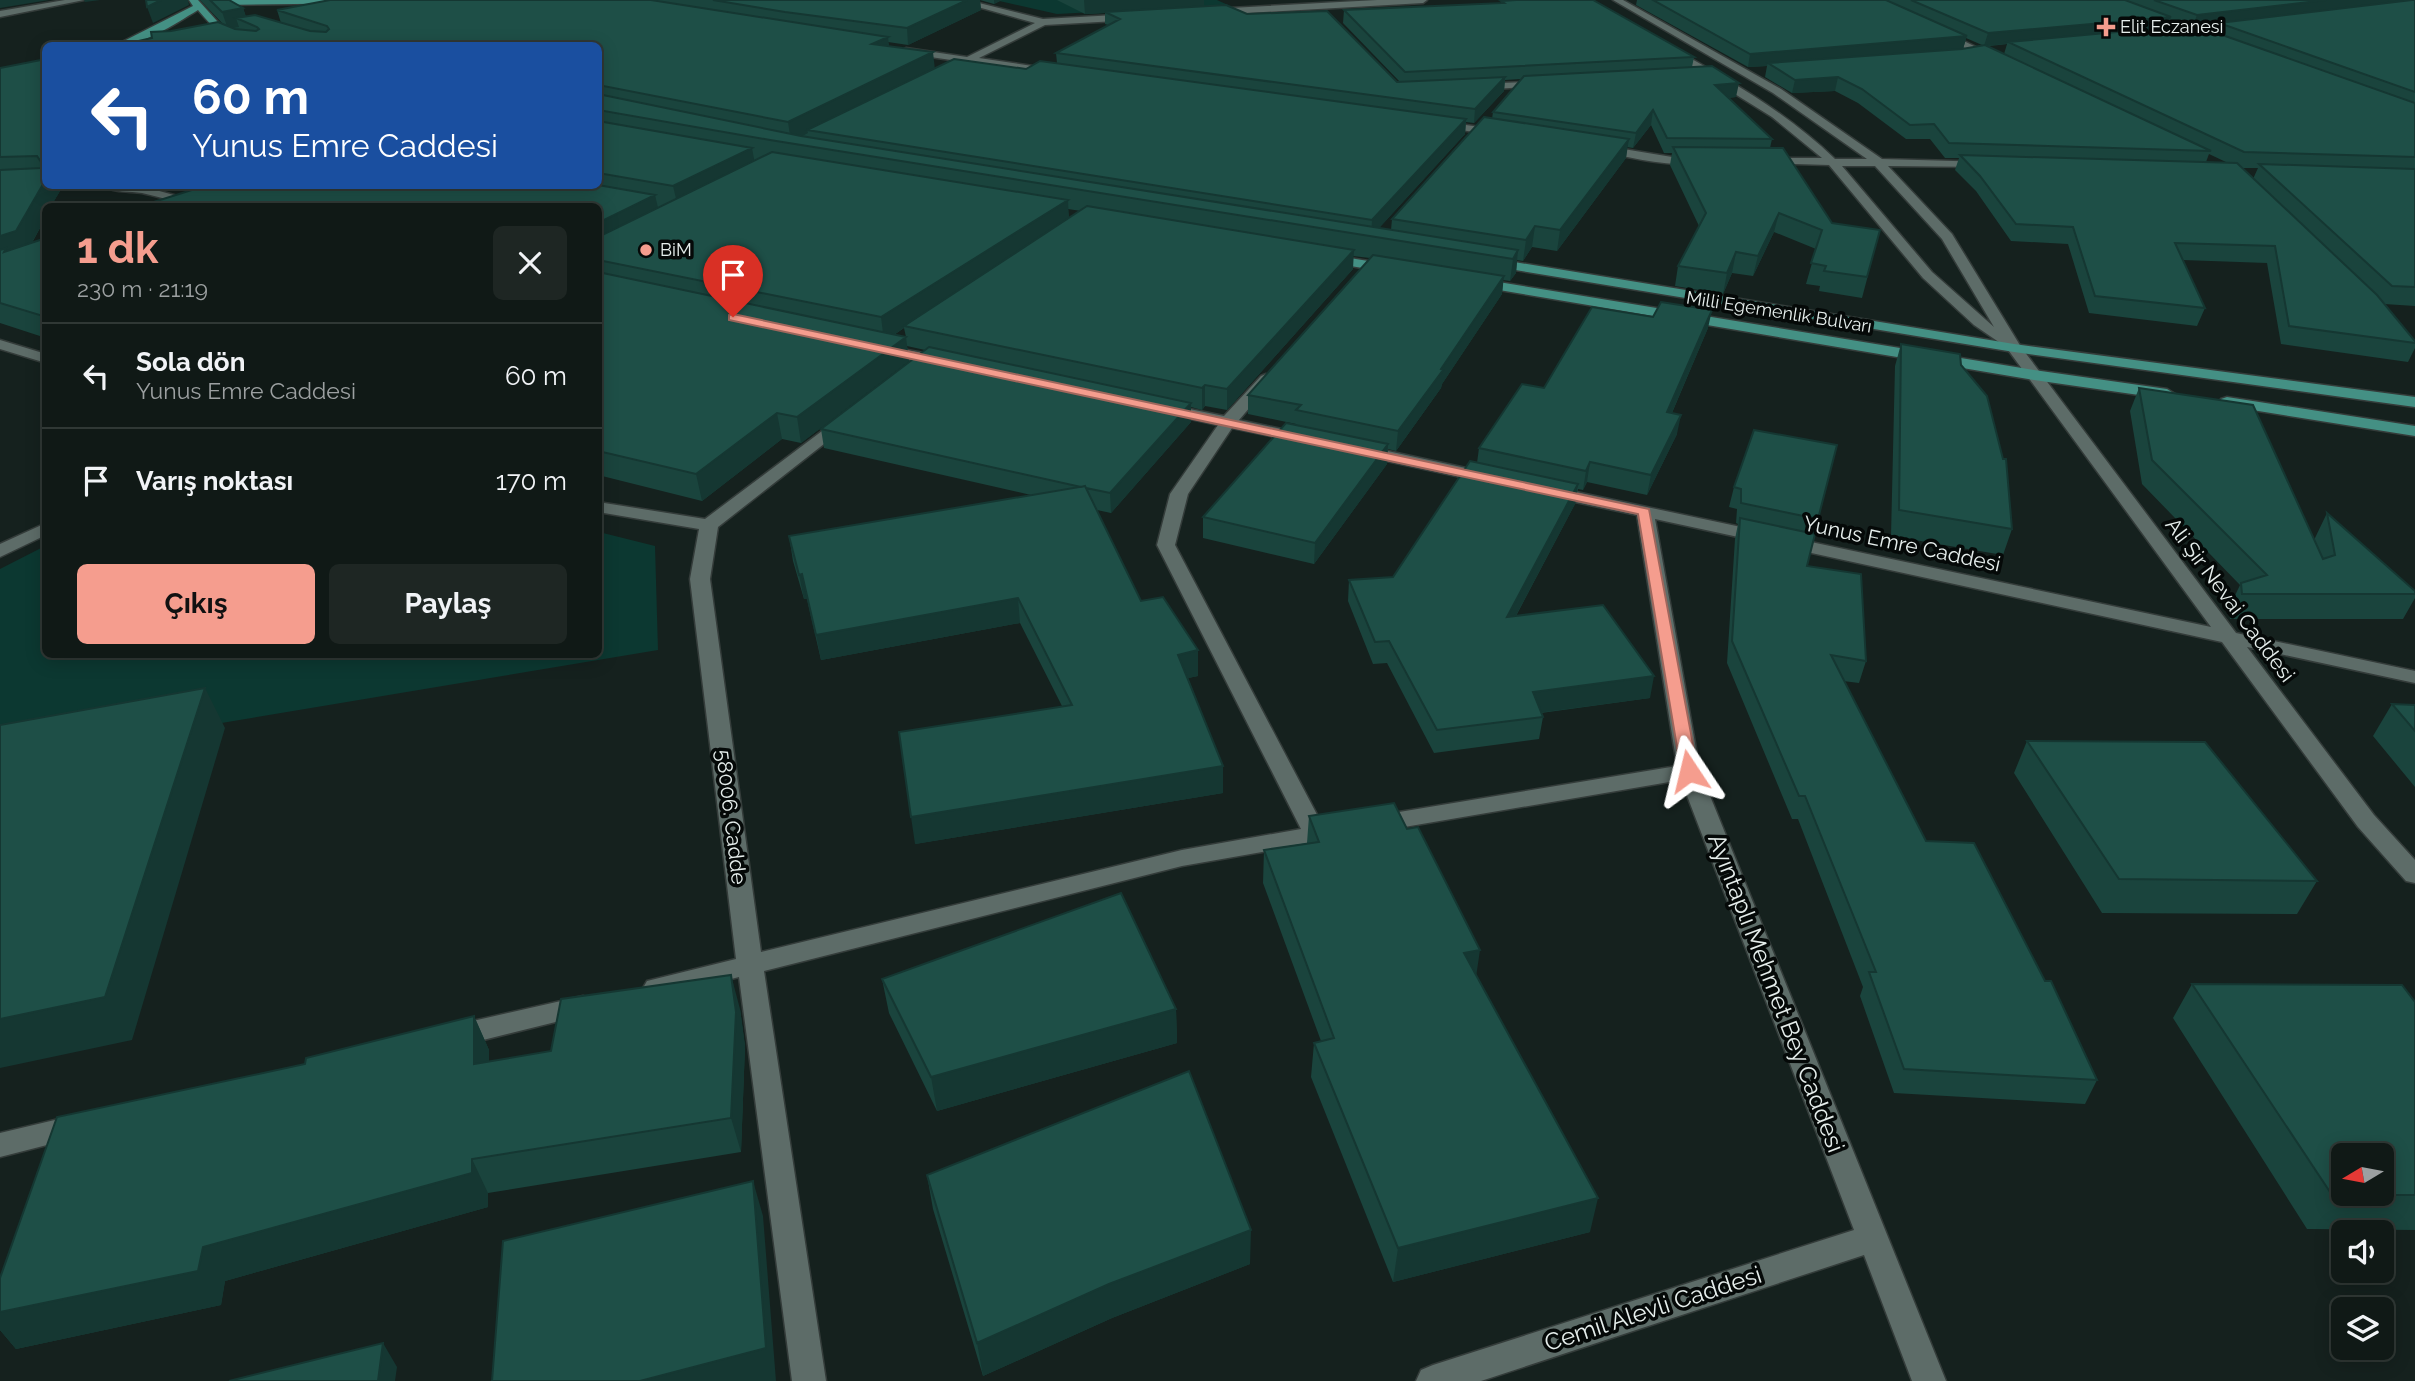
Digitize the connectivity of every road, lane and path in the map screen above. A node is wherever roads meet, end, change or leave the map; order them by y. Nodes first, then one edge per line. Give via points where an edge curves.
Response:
1 (80, 0) edge
2 (957, 0) edge
3 (1423, 0) edge
4 (1617, 0) edge
5 (2100, 0) edge
6 (222, 1) edge
7 (380, 1) edge
8 (196, 3) edge
9 (1318, 6) junction
10 (1206, 12) edge
11 (329, 13) edge
12 (0, 14) edge
13 (243, 14) edge
14 (1327, 15) edge
15 (1152, 16) edge
16 (1043, 22) junction
17 (1924, 26) edge
18 (249, 28) edge
19 (2208, 31) edge
20 (2195, 33) junction
21 (224, 34) junction
22 (2168, 35) edge
23 (211, 36) edge
24 (127, 42) edge
25 (247, 42) edge
26 (2220, 42) edge
27 (1658, 44) edge
28 (891, 49) edge
29 (2009, 50) edge
30 (1983, 52) junction
31 (1958, 57) edge
32 (968, 60) junction
33 (2008, 64) edge
34 (957, 66) edge
35 (1772, 71) edge
36 (1063, 73) edge
37 (1745, 73) junction
38 (1713, 74) junction
39 (1685, 76) edge
40 (1560, 83) edge
41 (1518, 85) junction
42 (1466, 88) edge
43 (1503, 103) edge
44 (1426, 122) edge
45 (1507, 134) edge
46 (1590, 147) edge
47 (1712, 160) edge
48 (1752, 161) edge
49 (1877, 161) junction
50 (1831, 162) junction
51 (1997, 165) edge
52 (141, 189) edge
53 (214, 194) edge
54 (190, 202) junction
55 (187, 203) edge
56 (194, 203) edge
57 (1305, 255) edge
58 (1471, 259) edge
59 (1367, 265) junction
60 (1407, 271) edge
61 (1461, 280) edge
62 (1348, 286) edge
63 (908, 335) edge
64 (0, 344) edge
65 (861, 344) edge
66 (2014, 348) junction
67 (886, 350) junction
68 (42, 358) edge
69 (927, 358) junction
70 (968, 367) edge
71 (1274, 370) edge
72 (905, 375) edge
73 (2034, 375) junction
74 (2183, 396) edge
75 (2211, 400) edge
76 (2415, 402) edge
77 (1146, 405) edge
78 (862, 408) edge
79 (1228, 422) junction
80 (2415, 430) edge
81 (602, 508) edge
82 (1645, 512) junction
83 (709, 525) junction
84 (42, 530) edge
85 (0, 551) edge
86 (2230, 637) junction
87 (2415, 677) edge
88 (1689, 771) junction
89 (1315, 835) junction
90 (2415, 875) edge
91 (750, 966) junction
92 (630, 995) edge
93 (603, 1001) edge
94 (429, 1042) edge
95 (107, 1119) edge
96 (0, 1145) edge
97 (1873, 1237) junction
98 (809, 1381) edge
99 (1433, 1381) edge
100 (1929, 1381) edge

1 - 12 street
2 - 16 street
3 - 9 street
4 - 37 street
5 - 20 street
6 - 7 main road
6 - 13 main road
7 - 11 street
8 - 21 main road
8 - 24 main road via 166,25
9 - 10 street
9 - 14 street
15 - 16 street
16 - 32 street
17 - 30 street
18 - 21 street
19 - 20 street
20 - 22 street
20 - 26 street
21 - 23 street
21 - 25 main road
27 - 38 street
28 - 32 street
29 - 30 street
30 - 31 street
30 - 33 street
32 - 34 street
32 - 36 street
35 - 37 street
37 - 49 street
38 - 39 street
38 - 50 street
40 - 41 street
41 - 42 street
41 - 43 street
44 - 45 street
46 - 47 street via 1672,160
48 - 50 street
49 - 50 street
49 - 51 street
49 - 66 street via 1947,237
50 - 66 street via 1905,250 1974,320
52 - 54 street
53 - 54 street
54 - 55 street
54 - 56 street
57 - 59 main road
58 - 66 main road, Milli Egemenlik Bulvarı
59 - 60 main road
59 - 62 street
61 - 73 main road, Milli Egemenlik Bulvarı
63 - 67 street
64 - 68 street
65 - 67 street
66 - 73 street, Ali Şir Nevai Caddesi
66 - 76 main road, Milli Egemenlik Bulvarı
67 - 69 street
69 - 70 street
69 - 72 street
71 - 79 street
73 - 74 main road, Milli Egemenlik Bulvarı
73 - 86 street, Ali Şir Nevai Caddesi
75 - 80 main road
77 - 79 street, Yunus Emre Caddesi
78 - 83 street
79 - 82 street, Yunus Emre Caddesi
79 - 89 street via 1179,494 1166,545
81 - 83 street
82 - 86 street, Yunus Emre Caddesi
82 - 88 street, Ayıntaplı Mehmet Bey Caddesi
83 - 91 street, 58006. Cadde via 700,579
84 - 85 street
86 - 87 street, Yunus Emre Caddesi
86 - 90 street, Ali Şir Nevai Caddesi via 2366,821
88 - 89 street
88 - 97 street, Ayıntaplı Mehmet Bey Caddesi
89 - 91 street via 1182,858
91 - 92 street
91 - 98 street, 58006. Cadde
93 - 94 street
95 - 96 street
97 - 99 street, Cemil Alevli Caddesi
97 - 100 street, Ayıntaplı Mehmet Bey Caddesi

